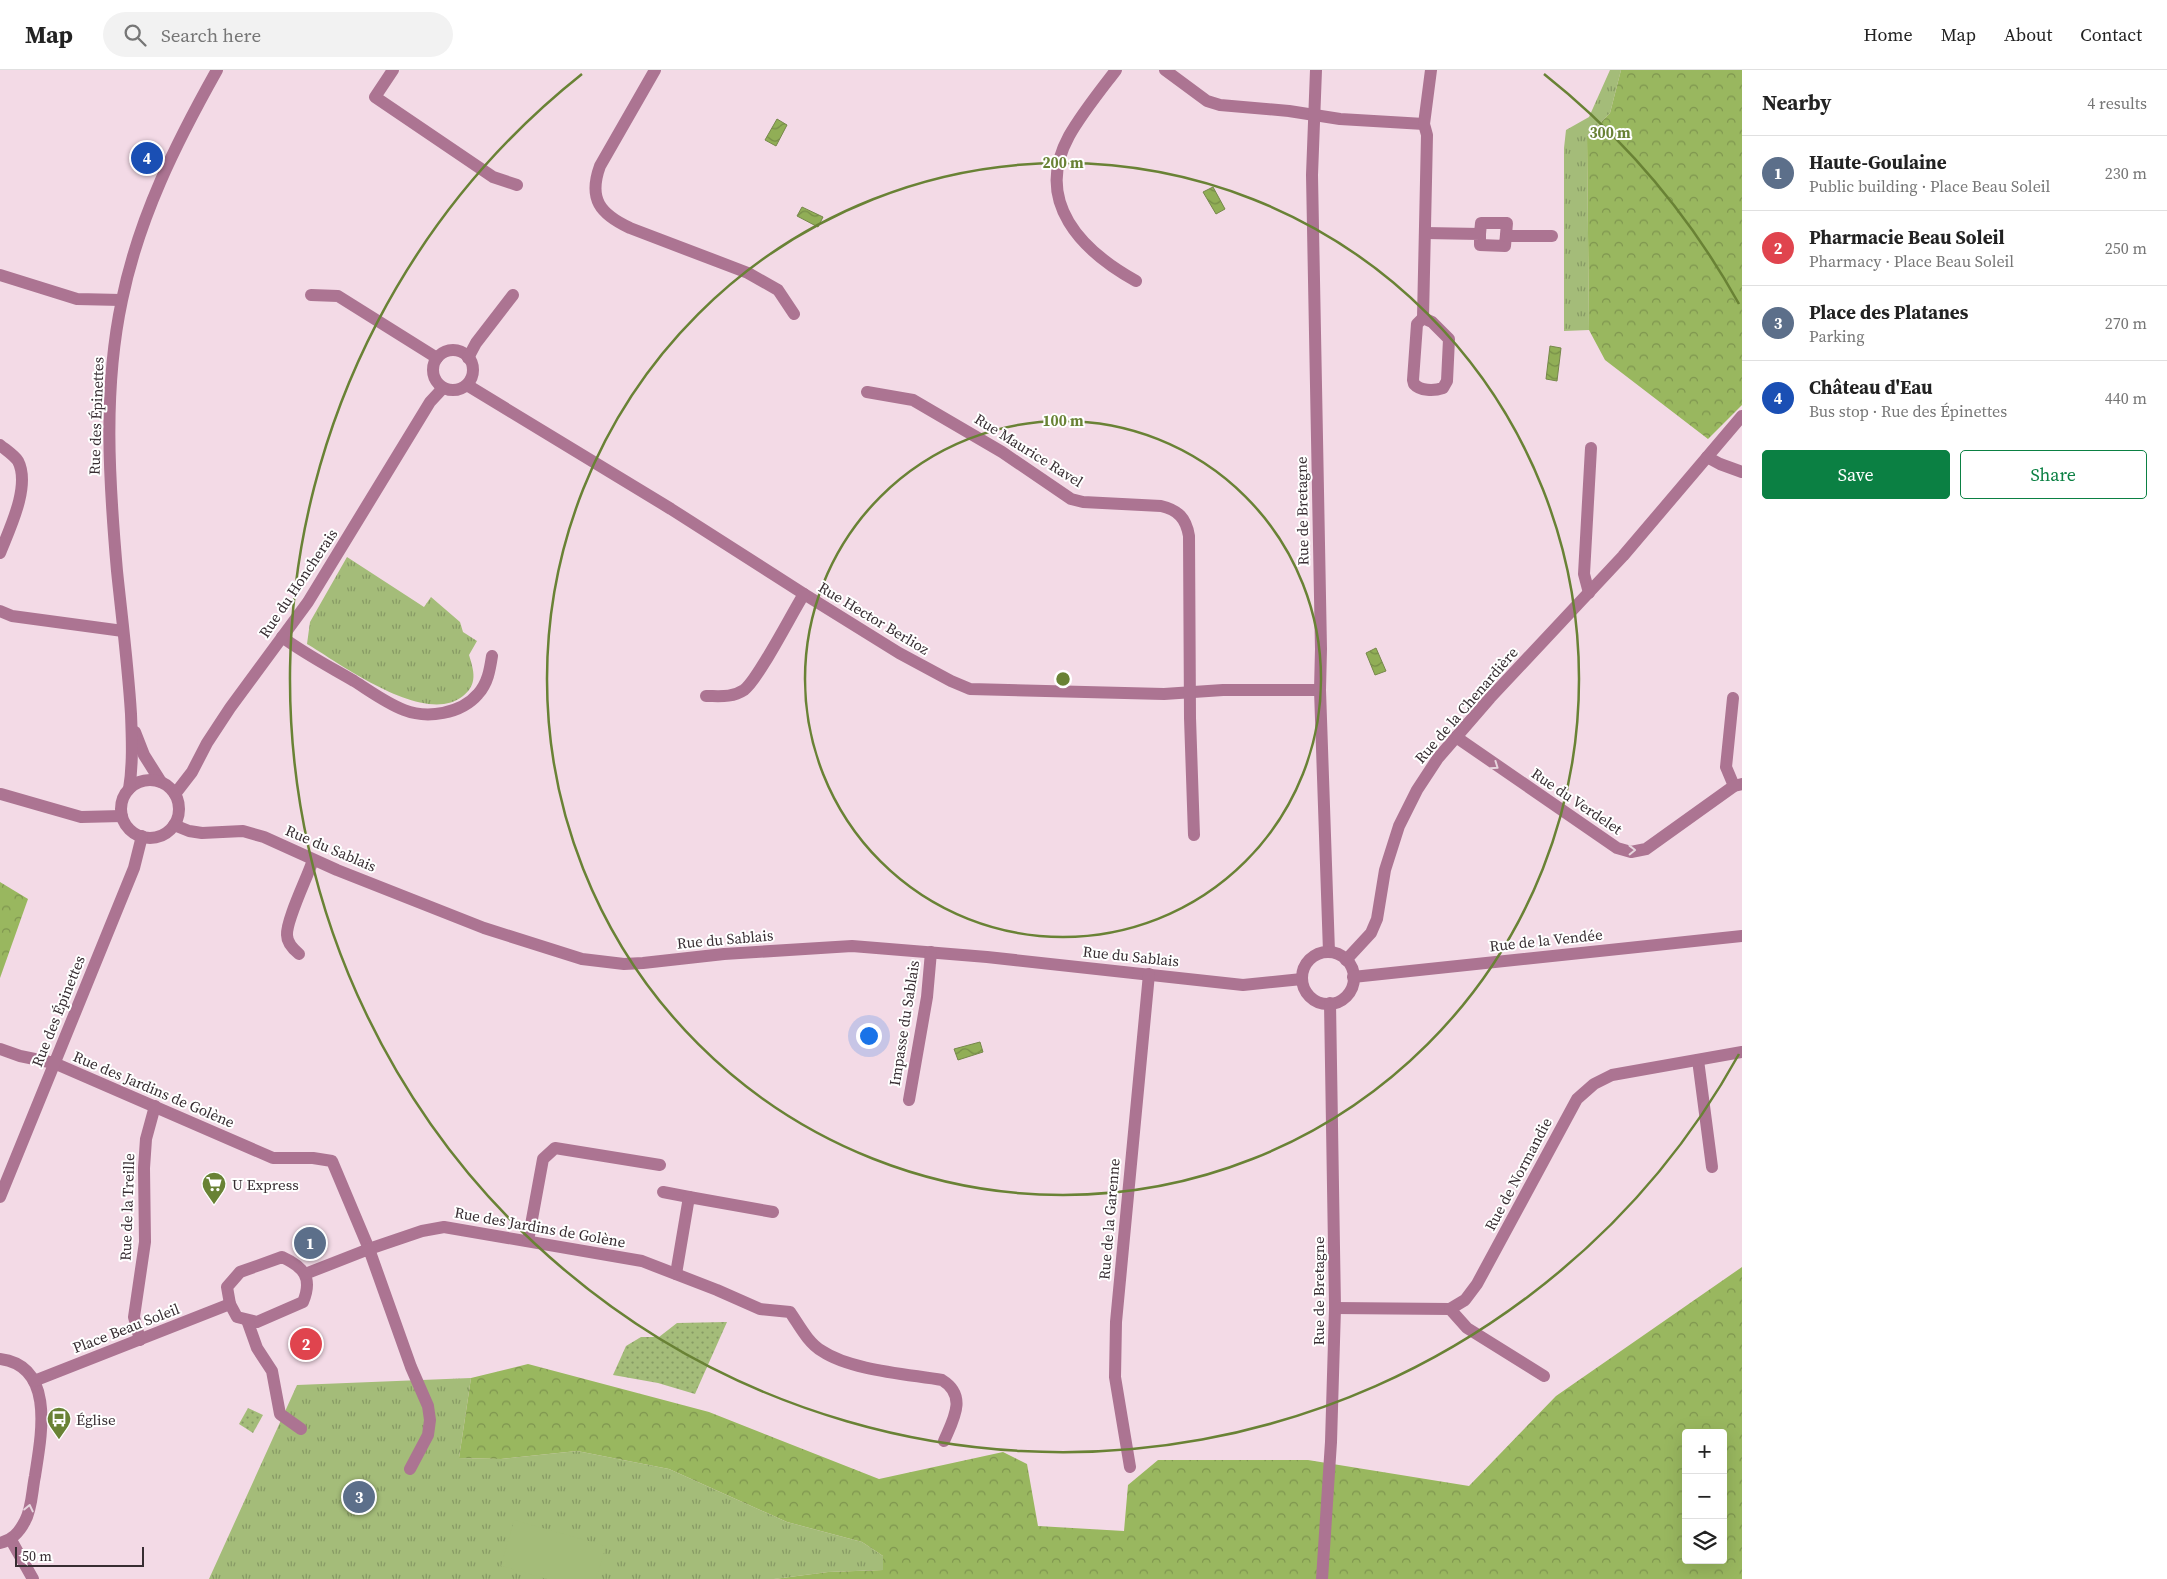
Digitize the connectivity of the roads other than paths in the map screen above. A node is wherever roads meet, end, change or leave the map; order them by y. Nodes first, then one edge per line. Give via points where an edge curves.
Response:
1 (217, 70) edge
2 (393, 70) edge
3 (655, 70) edge
4 (1116, 70) edge
5 (1165, 70) edge
6 (1316, 70) edge
7 (1431, 70) edge
8 (1313, 114) junction
9 (1424, 124) junction
10 (517, 185) dead end
11 (1424, 233) junction
12 (1552, 236) dead end
13 (0, 274) edge
14 (1136, 281) dead end
15 (311, 295) dead end
16 (512, 296) dead end
17 (121, 300) junction
18 (794, 314) dead end
19 (1423, 318) junction
20 (437, 358) junction
21 (468, 358) junction
22 (467, 385) junction
23 (444, 388) junction
24 (867, 392) dead end
25 (1742, 416) edge
26 (0, 445) edge
27 (1591, 448) dead end
28 (1707, 457) junction
29 (1742, 472) edge
30 (0, 553) edge
31 (1589, 593) junction
32 (804, 594) junction
33 (0, 611) edge
34 (123, 631) junction
35 (282, 637) junction
36 (492, 656) dead end
37 (1320, 690) junction
38 (1190, 692) junction
39 (706, 696) dead end
40 (1733, 698) dead end
41 (131, 723) junction
42 (1456, 737) junction
43 (160, 782) junction
44 (1738, 785) edge
45 (129, 789) junction
46 (1, 794) edge
47 (175, 794) junction
48 (122, 816) junction
49 (174, 825) junction
50 (1194, 835) dead end
51 (142, 836) junction
52 (314, 860) junction
53 (1742, 936) edge
54 (931, 952) junction
55 (1329, 952) junction
56 (299, 954) dead end
57 (1346, 960) junction
58 (1149, 974) junction
59 (1353, 977) junction
60 (1302, 979) junction
61 (1330, 1003) junction
62 (0, 1049) edge
63 (1742, 1052) edge
64 (1698, 1060) junction
65 (54, 1063) junction
66 (909, 1100) dead end
67 (155, 1106) junction
68 (660, 1165) dead end
69 (1712, 1167) dead end
70 (663, 1192) dead end
71 (0, 1197) edge
72 (689, 1197) junction
73 (773, 1212) dead end
74 (528, 1241) junction
75 (368, 1249) junction
76 (305, 1274) junction
77 (676, 1274) junction
78 (230, 1304) junction
79 (1335, 1308) junction
80 (1450, 1309) junction
81 (247, 1320) junction
82 (140, 1340) junction
83 (0, 1359) edge
84 (1544, 1376) dead end
85 (34, 1381) junction
86 (301, 1429) dead end
87 (944, 1441) dead end
88 (1130, 1467) dead end
89 (410, 1469) dead end
90 (5, 1541) edge
91 (33, 1579) edge
92 (1322, 1579) edge

1 - 17 street, Rue des Épinettes via 154,195
2 - 10 street via 375,97 493,177
3 - 18 street via 598,172 595,190 603,210 611,219 630,228 748,273 778,290
4 - 14 street via 1069,136 1058,166 1057,180 1062,211 1080,238 1114,268
5 - 8 street via 1207,101 1220,106
6 - 8 street, Rue de Bretagne
7 - 9 street
8 - 9 street via 1340,119
8 - 37 street, Rue de Bretagne
9 - 11 street via 1427,135
11 - 12 street via 1480,234 1480,245 1505,246 1506,236
11 - 19 street
13 - 17 street via 77,299
15 - 20 street via 338,296
16 - 21 street
17 - 34 street, Rue des Épinettes via 110,384 109,441
19 - 19 street via 1417,324 1414,384 1420,389 1439,390 1447,381 1449,339 1432,322
20 - 21 street via 452,350
20 - 23 street via 433,372 438,384
21 - 22 street via 472,374
22 - 23 street via 456,390
22 - 32 street, Rue Hector Berlioz via 672,509
23 - 35 street, Rue du Honcherais via 430,402 339,554
24 - 38 street, Rue Maurice Ravel via 912,400 994,447 1072,499 1161,506 1182,516 1190,536
25 - 28 street, Rue de la Chenardière
26 - 30 street via 18,462 22,483 19,503
27 - 31 street via 1584,574
28 - 29 street
28 - 31 street, Rue de la Chenardière
31 - 42 street, Rue de la Chenardière
32 - 38 street, Rue Hector Berlioz via 899,653 970,689
32 - 39 street via 744,690 729,696
33 - 34 street via 12,616
34 - 41 street, Rue des Épinettes
35 - 36 street via 386,701 420,714 452,710 468,703 479,694 489,675
35 - 47 street, Rue du Honcherais via 230,708
37 - 38 street, Rue Hector Berlioz
37 - 55 street, Rue de Bretagne
38 - 50 street, Rue Maurice Ravel
40 - 44 street, Rue du Verdelet via 1726,767
41 - 43 street, Rue des Épinettes
41 - 45 street, Rue des Épinettes
42 -> 44 street, Rue du Verdelet via 1617,848 1631,852 1646,849
42 - 57 street, Rue de la Chenardière via 1428,772 1407,807 1391,847 1374,926
43 - 45 street via 147,780
43 - 47 street
45 - 48 street via 122,802
46 - 48 street via 81,817
47 - 49 street via 179,813
48 - 51 street via 126,825
49 - 51 street via 160,836
49 - 52 street, Rue du Sablais via 202,833 243,831
51 - 65 street, Rue des Épinettes via 134,868
52 - 54 street, Rue du Sablais via 484,928 582,960 624,964 852,946
52 - 56 street via 290,919 287,935 291,948
53 - 59 street, Rue de la Vendée
54 - 58 street, Rue du Sablais
54 - 66 street, Impasse du Sablais via 927,997
55 - 57 street
55 - 60 street via 1309,960 1303,969
57 - 59 street
58 - 60 street, Rue du Sablais via 1243,985
58 - 88 street, Rue de la Garenne via 1116,1322 1116,1377
59 - 61 street via 1347,994
60 - 61 street via 1312,998
61 - 79 street, Rue de Bretagne
62 - 65 street, Rue des Jardins de Golène
63 - 64 street, Rue de Normandie
64 - 69 street
64 - 80 street, Rue de Normandie via 1612,1075 1594,1084 1577,1099 1477,1284 1465,1300
65 - 67 street, Rue des Jardins de Golène
65 - 71 street, Rue des Épinettes
67 - 75 street, Rue des Jardins de Golène via 272,1158 332,1161
67 - 82 street, Rue de la Treille via 146,1138 145,1242 134,1317
68 - 74 street via 555,1148 543,1159
70 - 72 street
72 - 73 street
72 - 77 street
74 - 75 street, Rue des Jardins de Golène via 444,1227
74 - 77 street, Rue des Jardins de Golène via 642,1261
75 - 76 street
75 - 89 street via 428,1406 428,1435
76 - 78 street via 296,1264 282,1257 240,1272 227,1287
76 - 81 street via 308,1290 303,1302 257,1322
77 - 87 street, Rue des Jardins de Golène via 760,1309 790,1312 820,1351 840,1360 942,1380 955,1394 957,1409
78 - 81 street via 237,1317
78 - 82 street, Place Beau Soleil
79 - 80 street
79 - 92 street, Rue de Bretagne
80 - 84 street via 1467,1328
81 - 86 street via 257,1348 272,1371 280,1414
82 - 85 street, Place Beau Soleil
83 - 85 street via 18,1364
90 -> 85 street via 26,1520 40,1446 40,1394
90 - 91 street

